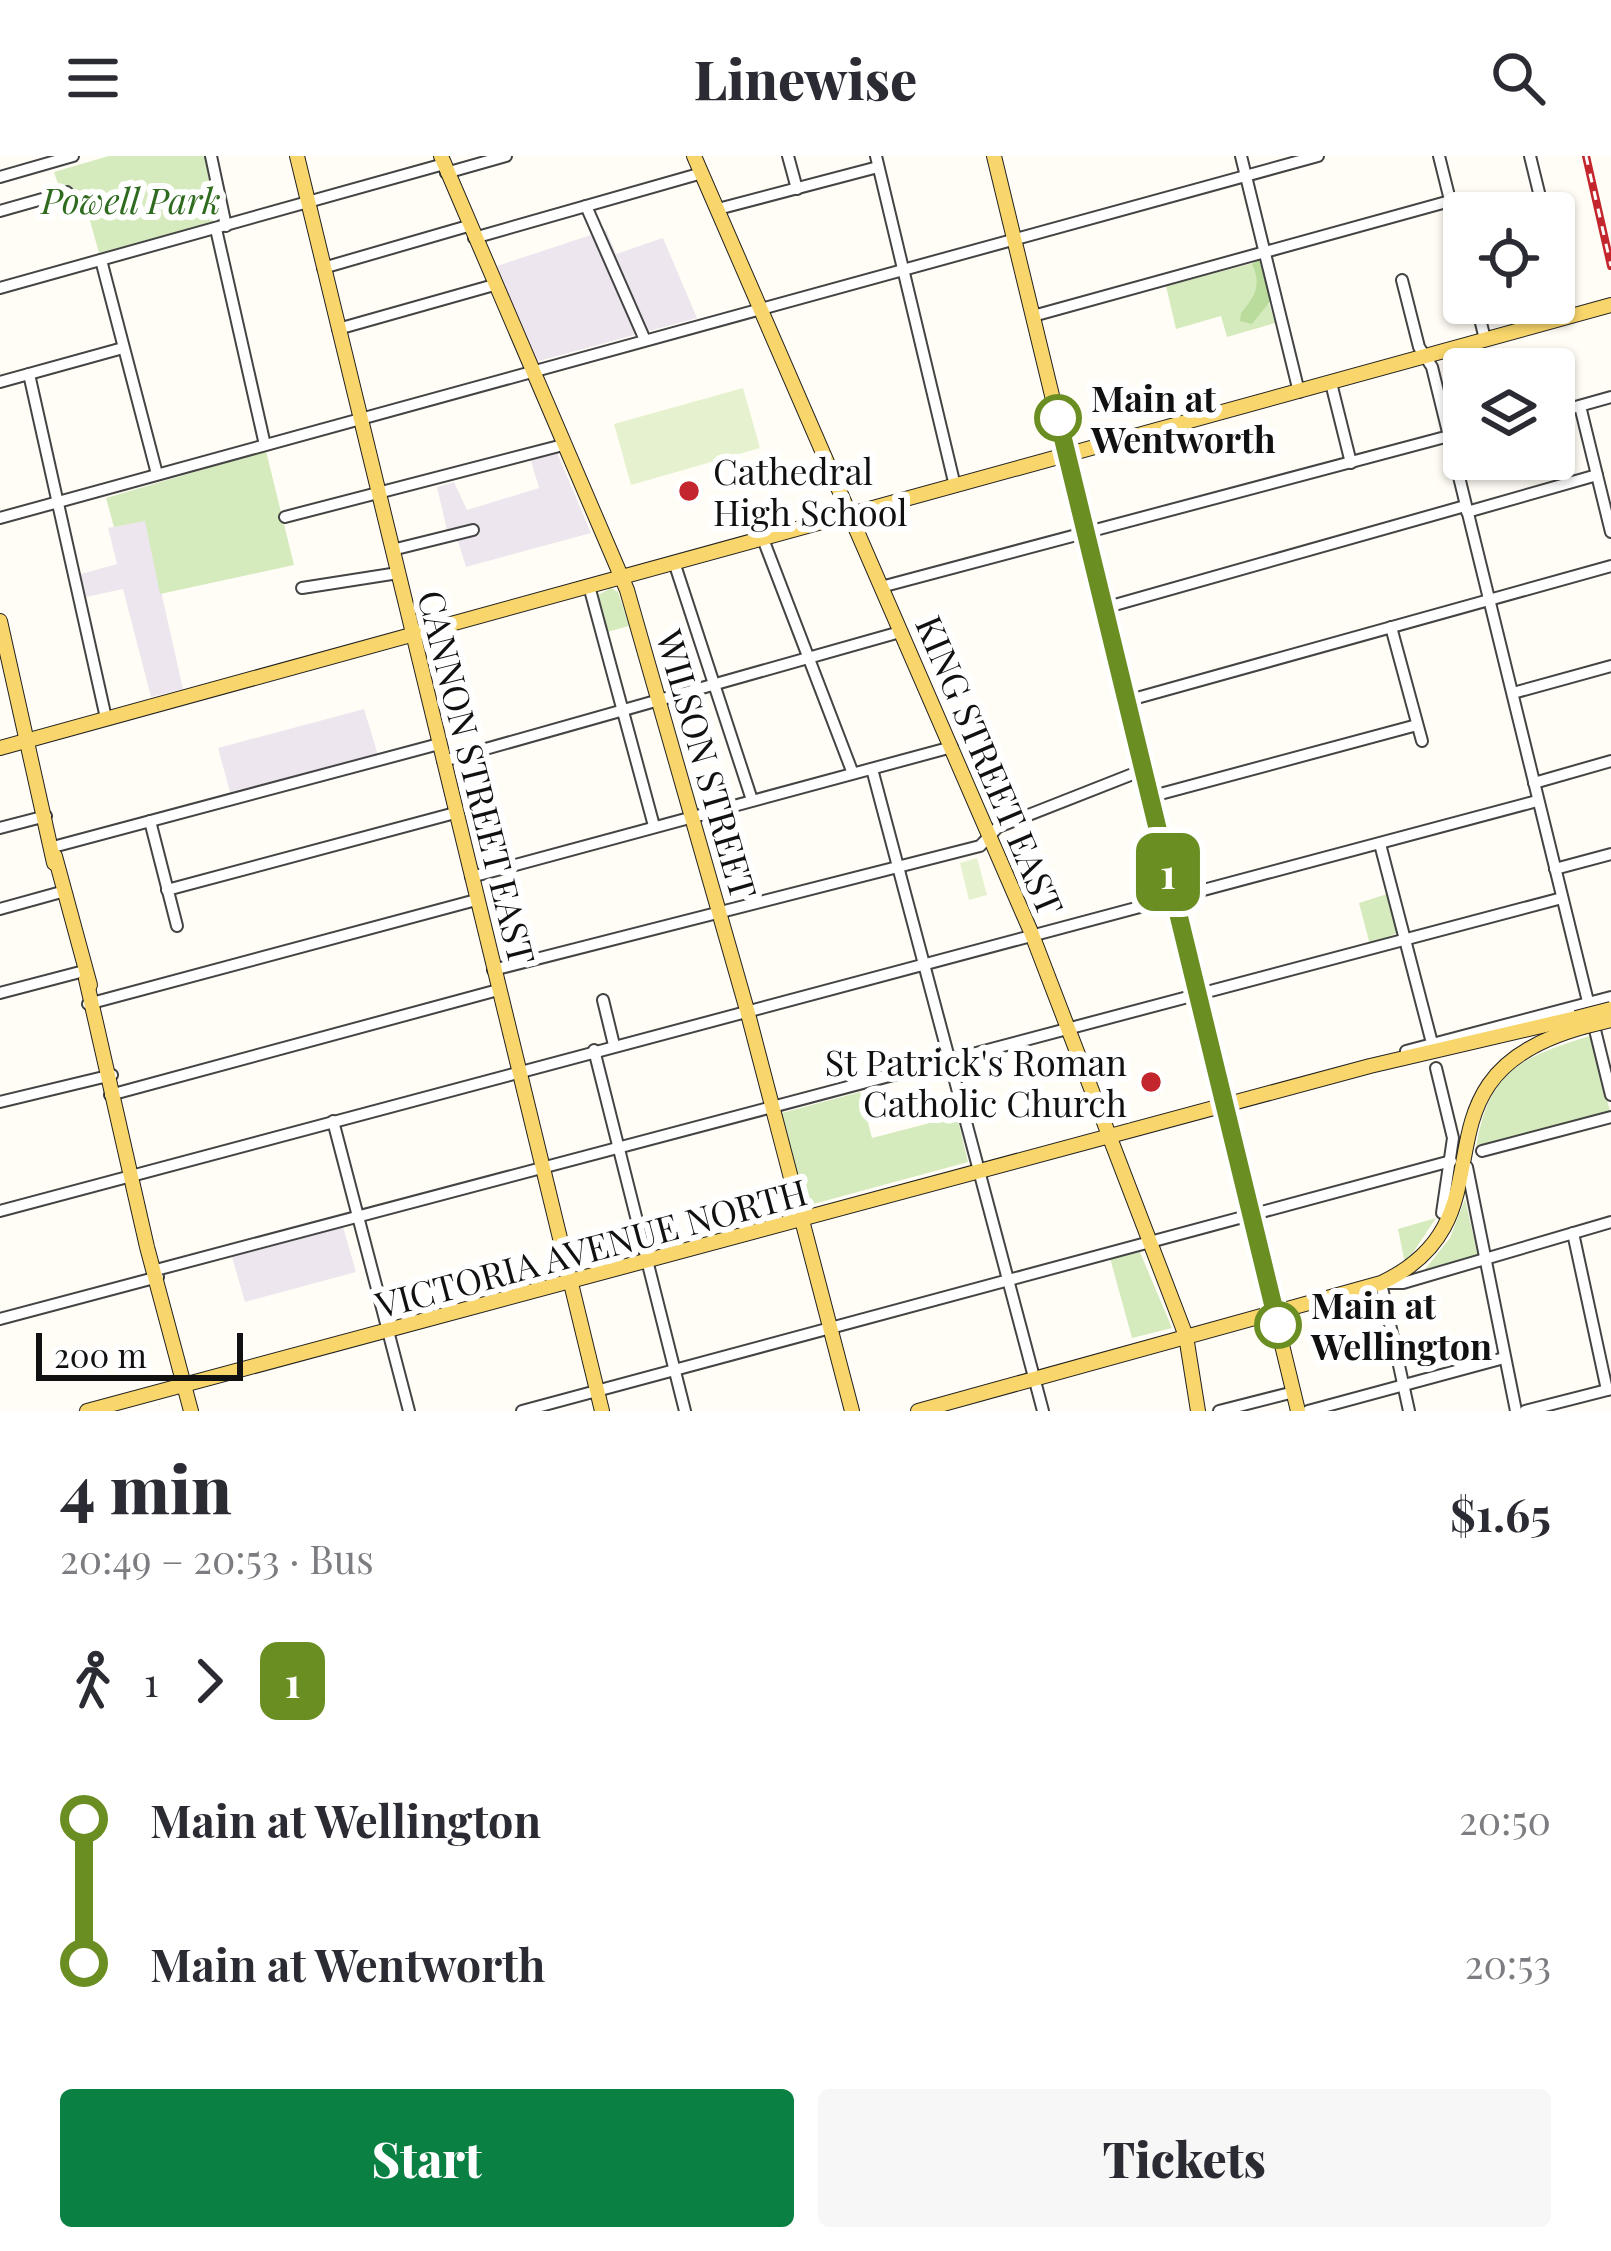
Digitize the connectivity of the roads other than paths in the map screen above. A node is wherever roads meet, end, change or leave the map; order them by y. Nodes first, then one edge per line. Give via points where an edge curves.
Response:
1 (74, 156) edge
2 (211, 156) edge
3 (297, 156) edge
4 (506, 156) edge
5 (694, 156) edge
6 (788, 156) edge
7 (994, 156) edge
8 (1241, 156) edge
9 (1318, 156) edge
10 (1439, 156) edge
11 (1530, 156) edge
12 (877, 161) edge
13 (444, 164) edge
14 (702, 173) junction
15 (1246, 176) junction
16 (0, 177) edge
17 (796, 188) junction
18 (67, 192) dead end
19 (1448, 192) edge
20 (1539, 192) edge
21 (308, 203) junction
22 (1443, 203) edge
23 (586, 206) junction
24 (718, 209) junction
25 (0, 211) edge
26 (221, 227) junction
27 (471, 232) junction
28 (1014, 240) junction
29 (1264, 254) junction
30 (101, 260) junction
31 (323, 268) junction
32 (904, 269) junction
33 (1402, 280) dead end
34 (494, 285) junction
35 (0, 288) edge
36 (1611, 305) edge
37 (760, 308) junction
38 (1033, 316) junction
39 (1575, 316) edge
40 (1481, 324) edge
41 (1543, 324) edge
42 (338, 329) junction
43 (1485, 339) junction
44 (645, 340) junction
45 (123, 348) junction
46 (1426, 356) junction
47 (532, 372) junction
48 (29, 374) junction
49 (0, 382) edge
50 (1331, 382) junction
51 (1299, 392) junction
52 (1611, 398) edge
53 (1580, 406) junction
54 (1575, 407) edge
55 (1443, 417) edge
56 (359, 419) junction
57 (1443, 440) edge
58 (265, 445) junction
59 (563, 445) junction
60 (1067, 455) junction
61 (1351, 463) junction
62 (157, 474) junction
63 (1597, 475) junction
64 (1459, 480) edge
65 (956, 486) junction
66 (378, 494) junction
67 (58, 502) junction
68 (1466, 509) junction
69 (849, 514) junction
70 (285, 517) dead end
71 (0, 518) edge
72 (473, 530) dead end
73 (1086, 532) junction
74 (1611, 532) edge
75 (763, 538) junction
76 (392, 550) junction
77 (674, 562) junction
78 (1611, 566) edge
79 (398, 573) junction
80 (622, 577) junction
81 (589, 586) junction
82 (881, 587) junction
83 (302, 588) dead end
84 (1489, 600) junction
85 (1104, 608) junction
86 (0, 621) edge
87 (1391, 627) junction
88 (900, 632) junction
89 (413, 634) junction
90 (808, 657) junction
91 (1611, 666) edge
92 (713, 684) junction
93 (1513, 693) junction
94 (658, 699) junction
95 (1126, 701) junction
96 (622, 710) junction
97 (106, 718) junction
98 (1418, 724) junction
99 (27, 740) junction
100 (1421, 742) dead end
101 (439, 744) junction
102 (952, 747) junction
103 (0, 748) edge
104 (442, 760) junction
105 (1611, 761) edge
106 (872, 769) junction
107 (1143, 770) junction
108 (852, 771) junction
109 (1534, 783) junction
110 (1149, 797) junction
111 (752, 800) junction
112 (1537, 801) junction
113 (455, 813) junction
114 (693, 815) junction
115 (46, 816) junction
116 (150, 821) junction
117 (653, 826) junction
118 (0, 829) edge
119 (990, 837) junction
120 (1381, 844) junction
121 (54, 852) junction
122 (1611, 854) edge
123 (898, 867) junction
124 (1555, 869) junction
125 (471, 877) junction
126 (64, 887) junction
127 (167, 890) junction
128 (1175, 898) junction
129 (1562, 898) junction
130 (476, 900) junction
131 (0, 909) edge
132 (720, 913) junction
133 (177, 926) dead end
134 (1033, 938) junction
135 (1405, 941) junction
136 (924, 965) junction
137 (493, 970) junction
138 (85, 975) junction
139 (498, 990) junction
140 (0, 993) edge
141 (1198, 996) junction
142 (1611, 997) edge
143 (603, 1000) dead end
144 (1587, 1001) junction
145 (92, 1003) junction
146 (1611, 1009) edge
147 (747, 1010) junction
148 (1611, 1020) edge
149 (1579, 1022) junction
150 (1070, 1032) junction
151 (1432, 1043) junction
152 (614, 1045) junction
153 (594, 1050) junction
154 (950, 1062) junction
155 (1370, 1066) junction
156 (1436, 1067) dead end
157 (518, 1070) junction
158 (109, 1076) junction
159 (113, 1094) junction
160 (1611, 1095) edge
161 (0, 1102) edge
162 (1226, 1105) junction
163 (773, 1108) junction
164 (1611, 1117) edge
165 (333, 1121) junction
166 (1110, 1137) junction
167 (1467, 1139) junction
168 (618, 1149) junction
169 (1482, 1151) dead end
170 (1451, 1161) junction
171 (542, 1169) junction
172 (980, 1172) junction
173 (133, 1174) junction
174 (0, 1210) edge
175 (1252, 1213) junction
176 (1442, 1214) dead end
177 (358, 1217) junction
178 (800, 1222) junction
179 (1611, 1222) edge
180 (1574, 1232) junction
181 (1149, 1240) junction
182 (1484, 1259) junction
183 (647, 1263) junction
184 (157, 1274) junction
185 (1007, 1279) junction
186 (571, 1283) junction
187 (1382, 1283) junction
188 (1275, 1312) junction
189 (0, 1319) edge
190 (829, 1327) junction
191 (388, 1333) junction
192 (1186, 1336) junction
193 (1604, 1346) edge
194 (1504, 1358) junction
195 (674, 1369) junction
196 (1034, 1377) junction
197 (185, 1386) junction
198 (1404, 1387) junction
199 (1609, 1390) edge
200 (597, 1391) junction
201 (1294, 1392) junction
202 (944, 1407) edge
203 (87, 1411) edge
204 (191, 1411) edge
205 (410, 1411) edge
206 (522, 1411) edge
207 (602, 1411) edge
208 (685, 1411) edge
209 (852, 1411) edge
210 (918, 1411) edge
211 (1043, 1411) edge
212 (1198, 1411) edge
213 (1219, 1411) edge
214 (1298, 1411) edge
215 (1309, 1411) edge
216 (1409, 1411) edge
217 (1521, 1411) edge

1 - 16 street
2 - 26 street
3 - 21 main road, CANNON STREET EAST
4 - 13 street
5 - 14 main road, KING STREET EAST
6 - 17 street
7 - 28 main road
8 - 15 street
9 - 15 street
10 - 19 street
11 - 20 street
12 - 17 street
12 - 32 street
13 - 21 street
13 - 27 main road, WILSON STREET
14 - 23 street
14 - 24 main road, KING STREET EAST
15 - 28 street
15 - 29 street
17 - 24 street
18 - 25 street
21 - 26 street
21 - 31 main road, CANNON STREET EAST
22 - 29 street
23 - 27 street
23 - 44 street
24 - 37 main road, KING STREET EAST
26 - 30 street
26 - 58 street
27 - 31 street
27 - 34 main road, WILSON STREET
28 - 32 street
28 - 38 main road
29 - 38 street
29 - 51 street
30 - 35 street
30 - 45 street
31 - 42 main road, CANNON STREET EAST
32 - 37 street
32 - 65 street
33 - 46 street
34 - 42 street
34 - 47 main road, WILSON STREET
36 - 39 main road
37 - 44 street
37 - 69 main road, KING STREET EAST
38 - 60 main road
40 - 43 street
41 - 43 main road
42 - 56 main road, CANNON STREET EAST
43 - 46 main road
44 - 47 street
45 - 48 street
45 - 62 street
46 - 50 main road
46 - 55 street
47 - 56 street
47 - 59 main road, WILSON STREET
48 - 49 street
48 - 67 street
50 - 51 main road
50 - 61 street
51 - 60 main road
52 - 53 street
53 - 54 street
53 - 63 street
56 - 58 street
56 - 66 main road, CANNON STREET EAST
57 - 61 street
58 - 62 street
59 - 66 street
59 - 80 main road, WILSON STREET
60 - 65 main road
60 - 73 main road
61 - 73 street
62 - 67 street
63 - 68 street
63 - 74 street
64 - 68 street
65 - 69 main road
66 - 70 street
66 - 76 main road, CANNON STREET EAST
67 - 71 street
67 - 97 street
68 - 84 street
68 - 85 street
69 - 75 main road
69 - 82 main road, KING STREET EAST
72 - 76 street
73 - 82 street
73 - 85 main road
75 - 77 main road
75 - 90 street
76 - 79 main road, CANNON STREET EAST
77 - 80 main road
77 - 92 street
78 - 84 street
79 - 83 street
79 - 89 main road, CANNON STREET EAST
80 - 81 main road
80 - 94 main road, WILSON STREET
81 - 89 main road
81 - 96 street
82 - 88 main road, KING STREET EAST
84 - 87 street
84 - 93 street
85 - 95 main road
86 - 99 main road
87 - 95 street
87 - 98 street
88 - 90 street
88 - 102 main road, KING STREET EAST
89 - 97 main road
89 - 101 main road, CANNON STREET EAST
90 - 92 street
90 - 108 street
91 - 93 street
92 - 94 street
92 - 111 street
93 - 109 street
94 - 96 street
94 - 114 main road, WILSON STREET
95 - 107 main road
96 - 104 street
96 - 117 street
97 - 99 main road
98 - 100 street
98 - 110 street
99 - 103 main road
99 - 115 main road
101 - 104 main road, CANNON STREET EAST
101 - 116 street
102 - 106 street
102 - 119 main road, KING STREET EAST
104 - 113 main road, CANNON STREET EAST
105 - 109 street
106 - 108 street
106 - 123 street
107 - 110 main road
107 - 119 street via 998,826
108 - 111 street
109 - 112 street
110 - 128 main road
111 - 114 street
112 - 120 street
112 - 124 street
113 - 125 main road, CANNON STREET EAST
113 - 127 street
114 - 117 street
114 - 132 main road, WILSON STREET
115 - 118 street
115 - 121 main road
116 - 121 street
116 - 127 street
117 - 125 street
119 - 123 street
119 - 134 main road, KING STREET EAST
120 - 128 street
120 - 135 street
121 - 126 main road
122 - 124 street
123 - 132 street
123 - 136 street
124 - 129 street
125 - 130 main road, CANNON STREET EAST
126 - 131 street
126 - 138 main road
127 - 133 street
128 - 134 street
128 - 141 main road
129 - 135 street
129 - 144 street
130 - 137 main road, CANNON STREET EAST
130 - 145 street
132 - 137 street
132 - 147 main road, WILSON STREET
134 - 136 street
134 - 150 main road, KING STREET EAST
135 - 141 street
135 - 151 street
136 - 147 street
136 - 154 street
137 - 139 main road, CANNON STREET EAST
138 - 140 street
138 - 145 main road
139 - 157 main road, CANNON STREET EAST
139 - 159 street
141 - 150 street
141 - 162 main road
142 - 144 street
143 - 152 street
144 - 151 street
144 - 160 street
145 - 158 main road
146 - 149 main road, bridge
147 - 152 street
147 - 163 main road, WILSON STREET
148 - 149 main road, bridge
149 - 155 main road, VICTORIA AVENUE NORTH
149 - 167 main road via 1504,1061 1482,1093
150 - 154 street
150 - 166 main road, KING STREET EAST
151 - 155 street
152 - 153 street
153 - 157 street
153 - 168 street
154 - 163 street
154 - 172 street
155 - 162 main road, VICTORIA AVENUE NORTH
156 - 170 street
157 - 165 street
157 - 171 main road, CANNON STREET EAST
158 - 159 main road
158 - 161 street
159 - 173 main road
162 - 166 main road, VICTORIA AVENUE NORTH
162 - 175 main road
163 - 168 street
163 - 178 main road, WILSON STREET
164 - 169 street
165 - 173 street
165 - 177 street
166 - 172 main road, VICTORIA AVENUE NORTH
166 - 181 main road, KING STREET EAST
167 - 182 street
167 - 187 main road via 1447,1229 1424,1259
168 - 171 street
168 - 183 street
170 - 175 street
170 - 176 street
171 - 177 street
171 - 186 main road, CANNON STREET EAST
172 - 178 main road, VICTORIA AVENUE NORTH
172 - 185 street
173 - 174 street
173 - 184 main road
175 - 181 street
175 - 188 main road
177 - 184 street
177 - 191 street
178 - 183 main road, VICTORIA AVENUE NORTH
178 - 190 main road, WILSON STREET
179 - 180 street
180 - 182 street
180 - 193 street
181 - 185 street
181 - 192 main road, KING STREET EAST
182 - 187 street
182 - 194 street
183 - 186 main road, VICTORIA AVENUE NORTH
183 - 195 street
184 - 189 street
184 - 197 main road
185 - 190 street
185 - 196 street
186 - 191 main road, VICTORIA AVENUE NORTH
186 - 200 main road, CANNON STREET EAST
187 - 188 main road
187 - 198 street
188 - 192 main road
188 - 201 main road
190 - 195 street
190 - 209 main road, WILSON STREET
191 - 197 main road, VICTORIA AVENUE NORTH
191 - 205 street
192 - 196 main road
192 - 212 main road, KING STREET EAST
193 - 199 street
194 - 198 street
194 - 217 street
195 - 200 street
195 - 208 street
196 - 202 main road
196 - 211 street
197 - 203 main road, VICTORIA AVENUE NORTH
197 - 204 main road
198 - 215 street
198 - 216 street
199 - 217 street
200 - 206 street
200 - 207 main road, CANNON STREET EAST
201 - 213 street
201 - 214 main road
202 - 210 main road

